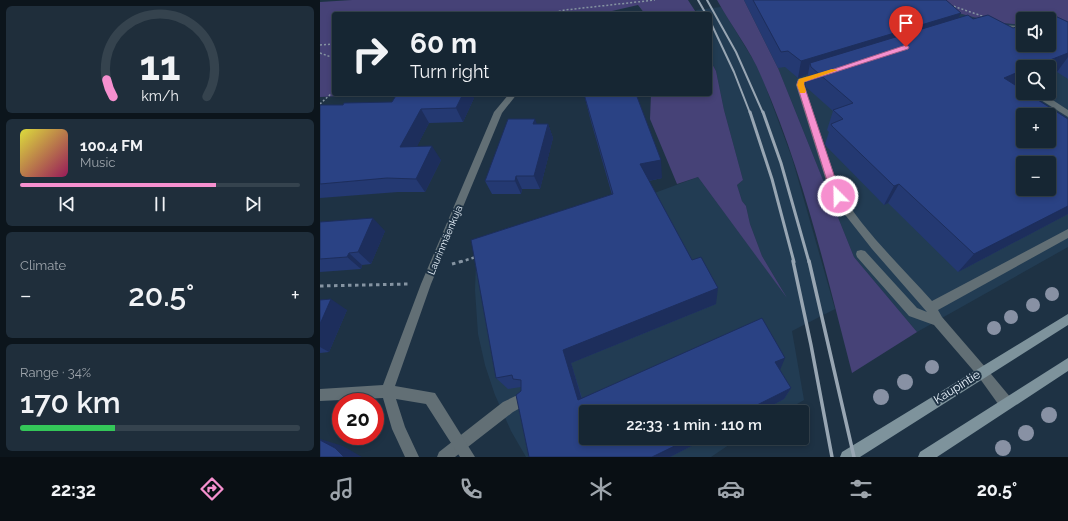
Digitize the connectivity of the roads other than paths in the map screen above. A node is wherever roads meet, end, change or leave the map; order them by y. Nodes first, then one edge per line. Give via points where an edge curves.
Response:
1 (988, 22) edge
2 (1016, 27) edge
3 (824, 74) edge
4 (511, 96) edge
5 (1047, 100) edge
6 (1068, 114) edge
7 (1068, 233) edge
8 (861, 254) dead end
9 (931, 308) junction
10 (1068, 319) edge
11 (938, 321) junction
12 (1068, 364) edge
13 (982, 372) junction
14 (387, 391) junction
15 (320, 395) edge
16 (526, 398) edge
17 (1006, 403) junction
18 (460, 444) junction
19 (412, 457) edge
20 (444, 457) edge
21 (468, 457) edge
22 (847, 457) edge
23 (925, 457) edge

1 - 2 street
3 - 9 street via 801,81 800,85 833,187 842,204 876,246
4 - 14 street, Laurinmäenkuja via 498,112 426,284
5 - 6 street
7 - 9 street
8 - 11 street via 912,312
9 - 11 street
10 - 13 main road, Kaupintie
11 - 13 street
12 - 17 main road
13 - 17 street
13 - 22 main road, Kaupintie
14 - 15 street
14 - 18 street via 430,398
14 - 19 street via 399,429
16 - 18 street via 508,407
17 - 23 main road
18 - 20 street
18 - 21 street

